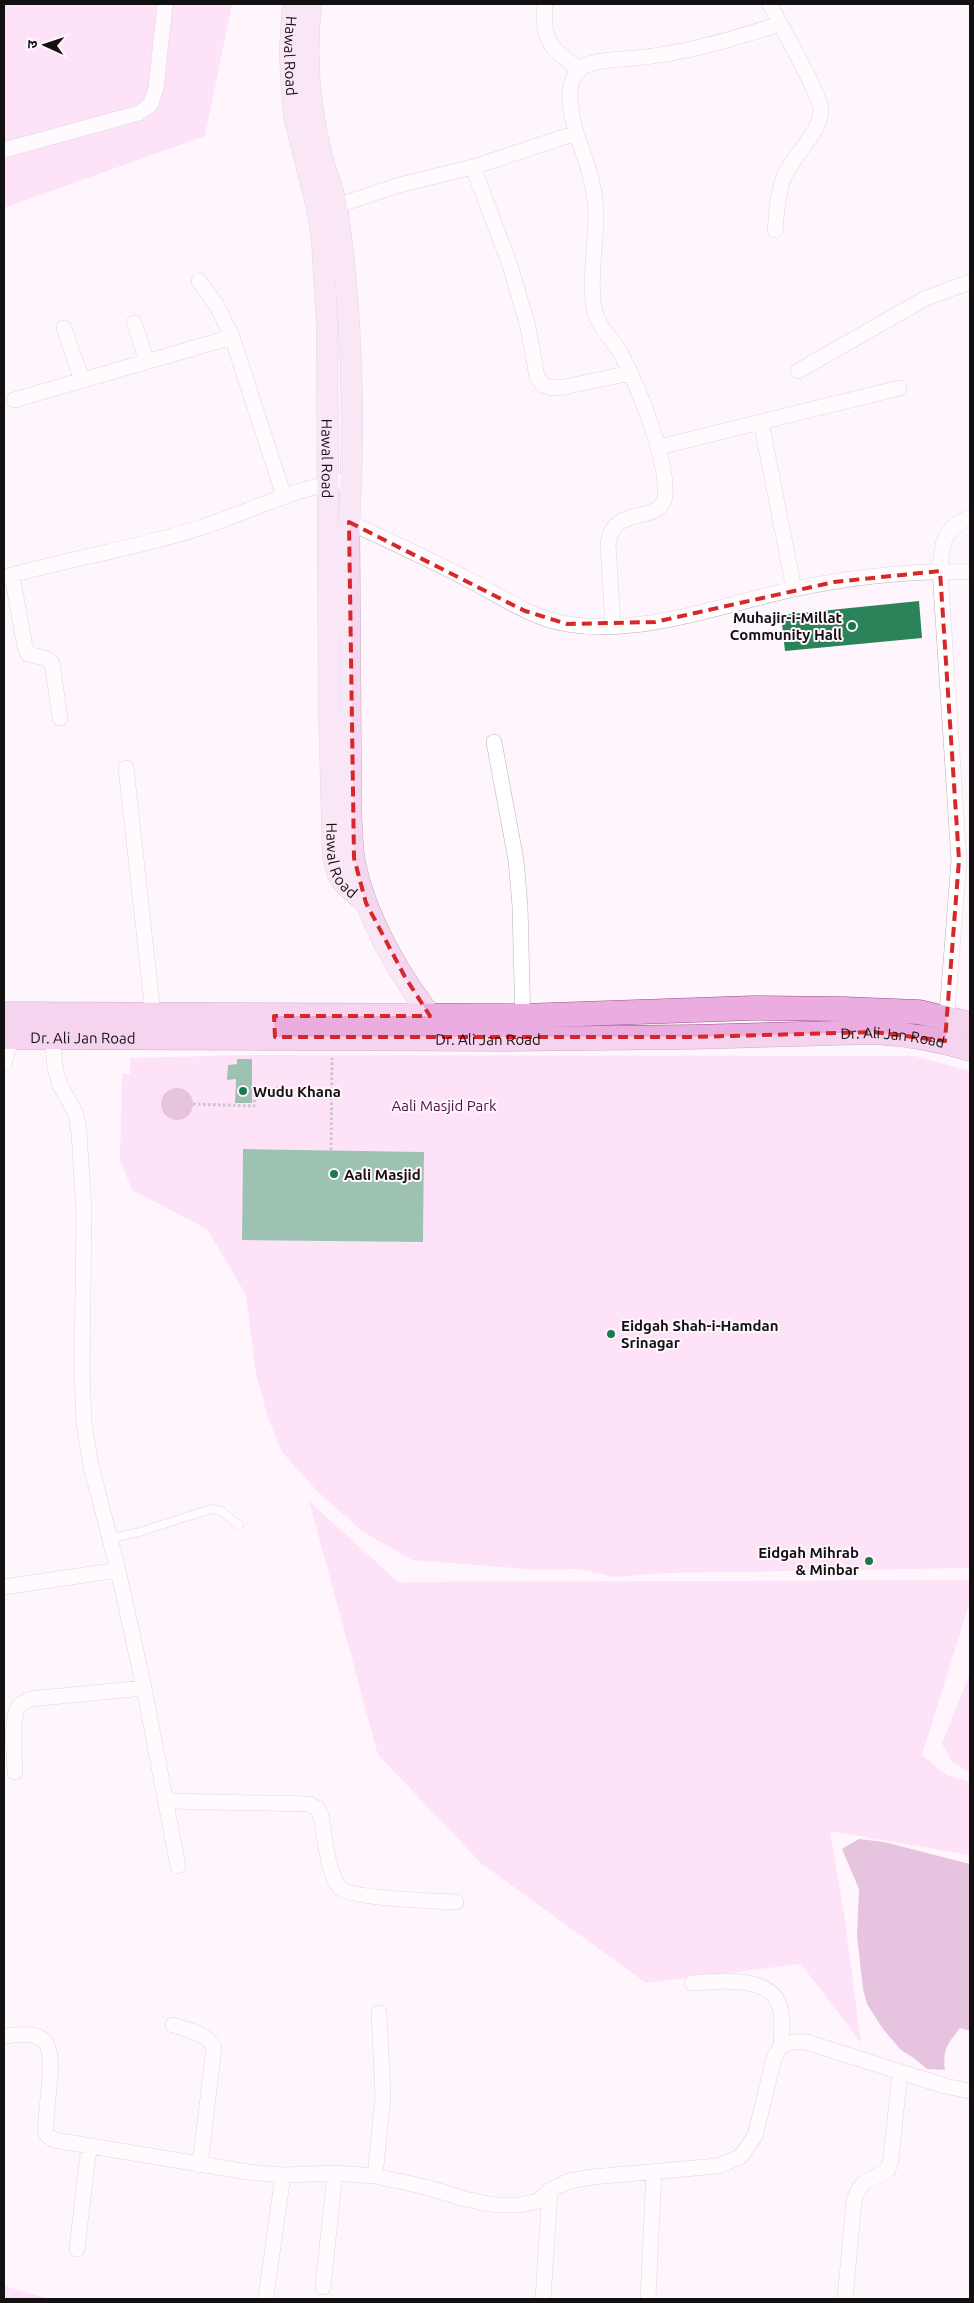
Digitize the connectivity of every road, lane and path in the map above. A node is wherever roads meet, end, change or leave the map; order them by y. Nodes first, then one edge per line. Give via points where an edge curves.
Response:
1 (166, 4) edge
2 (293, 4) edge
3 (311, 4) edge
4 (545, 4) edge
5 (770, 4) edge
6 (780, 24) junction
7 (580, 70) junction
8 (576, 132) junction
9 (4, 150) edge
10 (473, 167) junction
11 (336, 206) junction
12 (775, 230) dead end
13 (199, 281) dead end
14 (970, 282) edge
15 (134, 323) dead end
16 (64, 328) dead end
17 (232, 337) junction
18 (147, 361) junction
19 (798, 371) dead end
20 (631, 373) junction
21 (82, 380) junction
22 (899, 388) dead end
23 (14, 400) dead end
24 (761, 422) junction
25 (659, 447) junction
26 (351, 480) junction
27 (328, 483) junction
28 (284, 496) junction
29 (970, 518) edge
30 (349, 522) junction
31 (940, 571) junction
32 (970, 572) edge
33 (8, 576) edge
34 (794, 589) junction
35 (613, 626) junction
36 (60, 718) dead end
37 (494, 742) dead end
38 (126, 768) dead end
39 (965, 861) edge
40 (366, 903) junction
41 (4, 1014) edge
42 (153, 1014) junction
43 (430, 1016) junction
44 (947, 1017) junction
45 (970, 1024) edge
46 (274, 1026) junction
47 (523, 1028) junction
48 (52, 1036) junction
49 (8, 1037) edge
50 (333, 1038) junction
51 (449, 1038) junction
52 (945, 1041) junction
53 (970, 1049) edge
54 (4, 1063) edge
55 (332, 1090) junction
56 (192, 1104) dead end
57 (331, 1150) dead end
58 (239, 1526) dead end
59 (110, 1538) junction
60 (118, 1570) junction
61 (4, 1587) edge
62 (144, 1688) junction
63 (15, 1772) dead end
64 (166, 1801) junction
65 (178, 1866) dead end
66 (456, 1902) dead end
67 (692, 1983) dead end
68 (379, 2013) dead end
69 (173, 2026) dead end
70 (4, 2036) edge
71 (781, 2046) junction
72 (900, 2072) junction
73 (970, 2091) edge
74 (89, 2146) junction
75 (200, 2165) junction
76 (654, 2172) junction
77 (335, 2174) junction
78 (282, 2175) junction
79 (375, 2176) junction
80 (550, 2190) junction
81 (77, 2249) dead end
82 (323, 2287) dead end
83 (266, 2296) dead end
84 (544, 2299) edge
85 (648, 2299) edge
86 (845, 2299) edge

1 - 9 street via 156,88 151,104 139,114
2 - 27 main road, Hawal Road via 290,52 295,119 322,237 327,322
3 - 11 main road, Hawal Road via 308,73 312,113
4 - 7 street via 546,35 552,48
5 - 6 street
6 - 7 street via 663,56 598,62
6 - 12 street via 814,89 821,110 816,128 784,177
7 - 8 street via 572,85 570,103
8 - 10 street
8 - 20 street via 594,190 592,298 596,317
10 - 11 street via 399,185
10 - 20 street via 510,264 528,327 537,377 543,385 564,387
11 - 26 main road, Hawal Road via 346,295
13 - 17 street via 217,306
14 - 19 street via 926,298
15 - 18 street
16 - 21 street
17 - 18 street
17 - 28 street
18 - 21 street
20 - 25 street
21 - 23 street
22 - 24 street
24 - 25 street
24 - 34 street
25 - 35 street via 664,504 656,510 616,523 610,531
26 - 27 street
26 - 30 main road, Hawal Road
27 - 28 street
27 - 40 main road, Hawal Road via 333,855 341,881
28 - 33 street via 195,530
29 - 31 street via 957,522 946,534
30 - 35 street via 472,581 525,611 567,624
30 - 40 main road, Hawal Road via 351,816 354,858
31 - 32 street
31 - 34 street
31 - 39 street
33 - 36 street via 28,654 52,663
34 - 35 street via 655,622
37 - 47 street via 520,906
38 - 42 street
39 - 44 street
40 - 43 main road, Hawal Road via 401,970
41 - 42 main road, Dr. Ali Jan Road
42 - 46 main road, Dr. Ali Jan Road
43 - 46 main road, Dr. Ali Jan Road
43 - 47 main road, Dr. Ali Jan Road
43 - 51 main road, Hawal Road
44 - 45 main road, Dr. Ali Jan Road
44 - 47 main road, Dr. Ali Jan Road via 897,1010 795,1008
44 - 52 street
46 - 48 main road, Dr. Ali Jan Road
46 - 50 main road, Dr. Ali Jan Road
47 - 51 main road, Dr. Ali Jan Road
47 - 52 main road, Dr. Ali Jan Road via 702,1037 874,1032
48 - 49 main road, Dr. Ali Jan Road
48 - 59 street via 57,1076 76,1114 79,1132 84,1212 84,1423 91,1466
49 - 54 street
50 - 51 main road, Dr. Ali Jan Road
50 - 55 path
52 - 53 main road, Dr. Ali Jan Road
55 - 56 path via 255,1088 254,1106
55 - 57 path
58 - 59 lane via 221,1511 211,1509
59 - 60 street
60 - 61 street
60 - 62 street
62 - 63 street via 30,1699 19,1706 14,1726
62 - 64 street
64 - 65 street
64 - 66 street via 310,1804 318,1809 321,1816 334,1878 341,1889 367,1896
67 - 71 street via 728,1980 766,1990 777,1998
68 - 79 street via 383,2096
69 - 75 street via 210,2040 214,2047
70 - 74 street via 28,2034 43,2040 50,2050 51,2069 44,2121 46,2134 54,2140
71 - 72 street via 806,2042
71 - 76 street via 774,2058 755,2136 740,2157 718,2166
72 - 73 street
72 - 86 street via 888,2170 858,2188 854,2201
74 - 75 street
74 - 81 street
75 - 78 street
76 - 80 street via 592,2177 569,2181
76 - 85 street
77 - 78 street
77 - 79 street
77 - 82 street
78 - 83 street
79 - 80 street via 495,2205 538,2201
80 - 84 street

